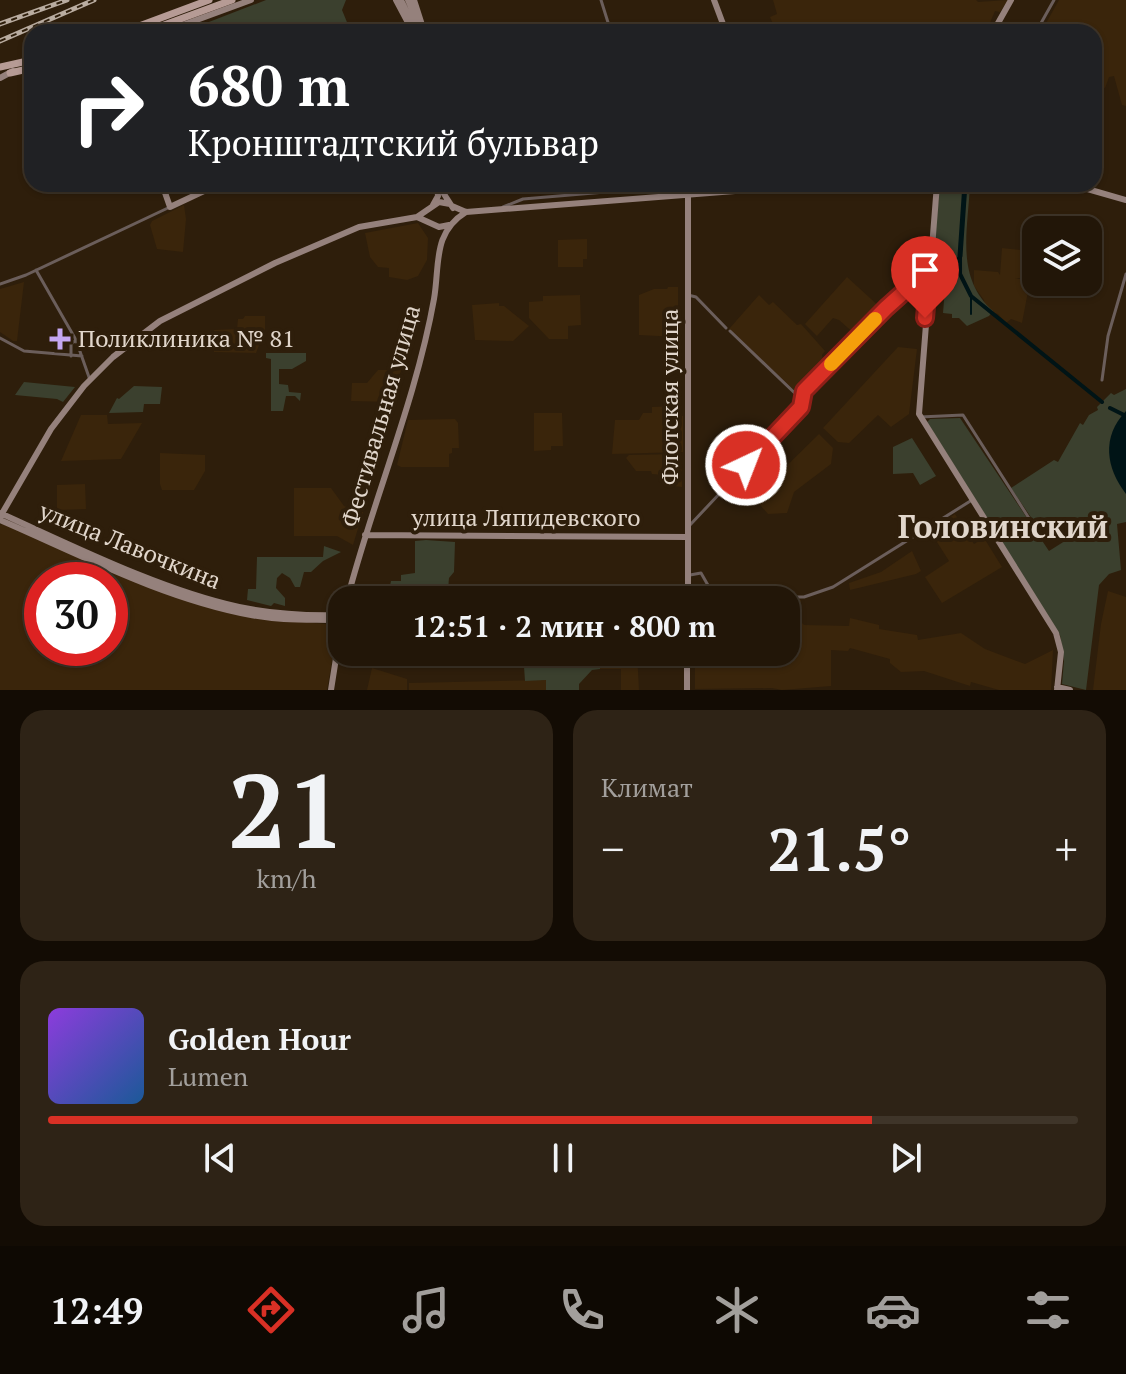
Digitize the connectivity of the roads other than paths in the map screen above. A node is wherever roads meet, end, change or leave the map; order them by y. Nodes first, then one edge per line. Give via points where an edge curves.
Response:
1 (207, 0) edge
2 (232, 0) edge
3 (251, 0) edge
4 (398, 0) edge
5 (411, 0) edge
6 (601, 0) edge
7 (714, 0) edge
8 (1011, 0) edge
9 (1054, 0) edge
10 (411, 15) junction
11 (144, 24) edge
12 (163, 24) edge
13 (164, 24) edge
14 (177, 24) edge
15 (186, 24) edge
16 (413, 24) edge
17 (417, 24) edge
18 (608, 24) edge
19 (723, 24) edge
20 (998, 24) edge
21 (1040, 24) edge
22 (24, 65) edge
23 (0, 67) edge
24 (24, 67) edge
25 (0, 76) edge
26 (165, 192) edge
27 (202, 192) edge
28 (439, 192) edge
29 (443, 192) edge
30 (603, 192) edge
31 (712, 192) edge
32 (936, 192) edge
33 (1098, 192) edge
34 (688, 194) junction
35 (1126, 200) edge
36 (451, 205) junction
37 (432, 206) junction
38 (170, 207) junction
39 (496, 210) junction
40 (466, 212) junction
41 (417, 217) junction
42 (434, 224) junction
43 (451, 224) junction
44 (441, 241) junction
45 (36, 270) junction
46 (929, 273) junction
47 (1126, 274) edge
48 (0, 284) edge
49 (688, 295) junction
50 (0, 338) edge
51 (76, 340) junction
52 (71, 356) junction
53 (82, 356) junction
54 (90, 380) junction
55 (1102, 380) dead end
56 (802, 400) junction
57 (920, 417) junction
58 (972, 500) junction
59 (0, 516) edge
60 (688, 526) junction
61 (1034, 526) dead end
62 (365, 535) junction
63 (688, 537) junction
64 (688, 575) junction
65 (351, 586) edge
66 (688, 586) edge
67 (328, 619) edge
68 (335, 666) edge
69 (687, 666) edge
70 (1057, 688) edge
71 (331, 690) edge
72 (687, 690) edge
73 (1070, 690) edge

1 - 11 main road
2 - 13 main road, bridge
3 - 15 main road
4 - 10 main road
5 - 10 main road
6 - 18 street
7 - 19 main road
8 - 20 main road
9 - 21 street
10 - 16 main road
10 - 17 main road
12 - 14 street via 200,12
22 - 23 main road
24 - 25 main road, bridge
26 - 38 main road
27 - 38 main road
28 - 37 main road
29 - 36 main road
30 - 39 street via 518,199
31 - 34 main road
32 - 46 main road
33 - 35 main road
34 - 39 main road
34 - 49 main road, Флотская улица
36 - 37 main road via 441,201
36 - 40 main road
36 - 43 main road
37 - 41 main road
37 - 42 main road
38 - 45 street
39 - 40 main road
40 - 43 main road
41 - 42 main road
41 - 54 main road via 339,234 184,307 136,339
42 - 43 main road
42 - 44 main road, Фестивальная улица
43 - 44 main road, Фестивальная улица
44 - 62 main road, Фестивальная улица via 424,346
45 - 48 street
45 - 51 street
46 - 56 street via 874,319 804,391
46 - 57 main road
47 - 55 street
49 - 56 street
49 - 60 main road, Флотская улица
50 - 52 street via 24,351
51 - 52 street via 70,345
51 - 53 street
52 - 53 street
53 - 54 street
54 - 59 main road via 47,434
56 - 60 street
57 - 58 main road
57 - 61 street via 963,415
58 - 64 street via 833,587 804,597 718,597 701,573
58 - 70 main road via 1056,633 1061,652
59 - 67 main road, улица Лавочкина via 174,590 253,616
60 - 63 main road, Флотская улица
62 - 63 main road, улица Ляпидевского
62 - 65 main road, Фестивальная улица
63 - 64 main road, Флотская улица
64 - 66 main road, Флотская улица
68 - 71 main road
69 - 72 main road
70 - 73 main road

